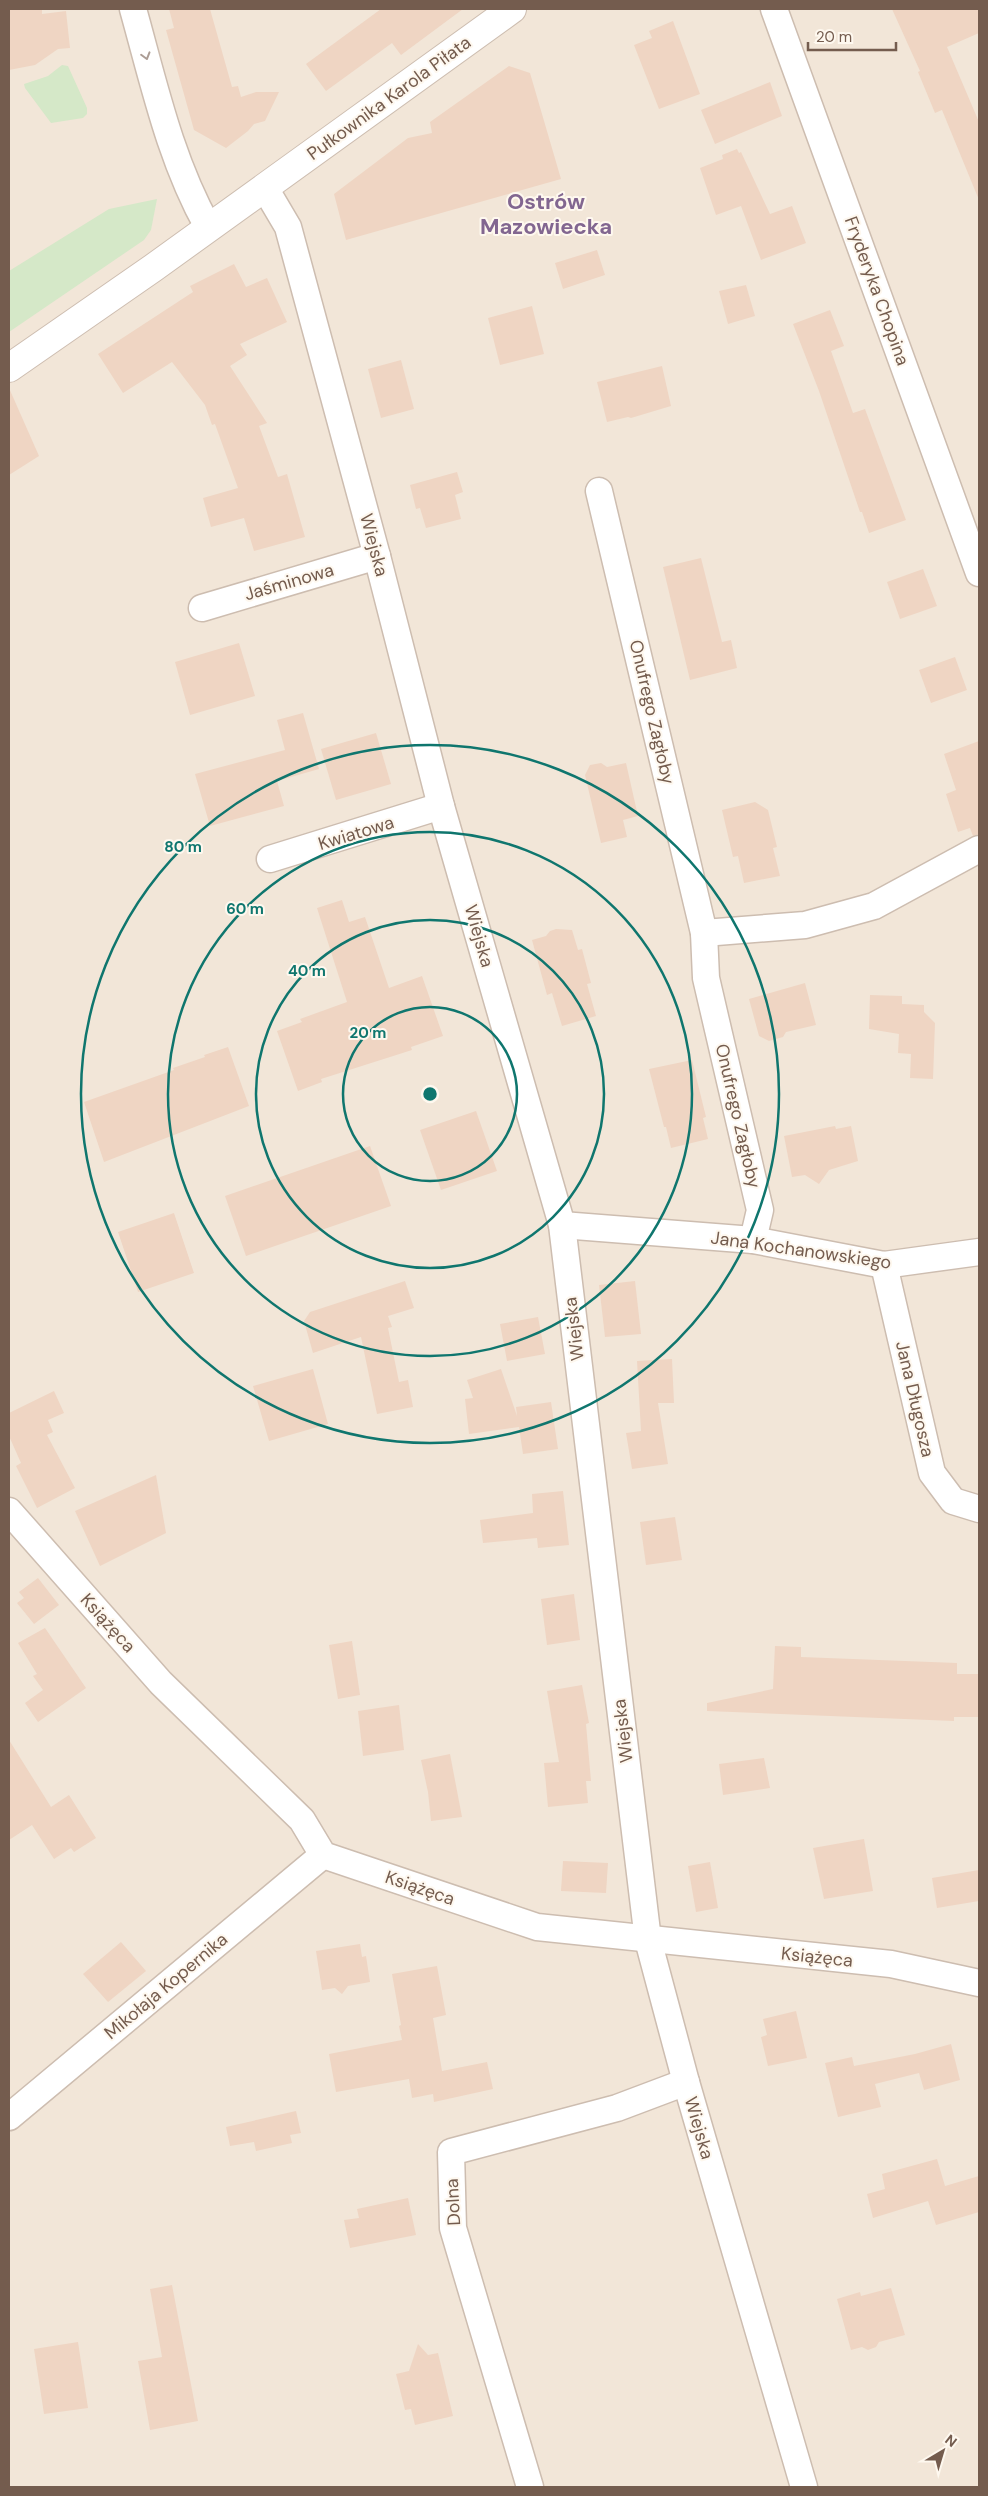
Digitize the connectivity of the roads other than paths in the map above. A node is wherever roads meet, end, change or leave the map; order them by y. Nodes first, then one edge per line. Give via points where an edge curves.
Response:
1 (133, 9) edge
2 (512, 9) edge
3 (774, 9) edge
4 (265, 188) junction
5 (208, 227) junction
6 (9, 368) edge
7 (599, 491) dead end
8 (377, 556) junction
9 (979, 573) edge
10 (202, 608) dead end
11 (441, 806) junction
12 (979, 849) edge
13 (270, 859) dead end
14 (704, 933) junction
15 (562, 1226) junction
16 (753, 1240) junction
17 (979, 1252) edge
18 (884, 1265) junction
19 (979, 1508) edge
20 (9, 1511) edge
21 (324, 1855) junction
22 (648, 1940) junction
23 (979, 1983) edge
24 (686, 2082) junction
25 (9, 2117) edge
26 (530, 2487) edge
27 (804, 2487) edge

1 -> 5 street via 173,152
2 - 4 street, Pułkownika Karola Piłata
3 - 9 street, Fryderyka Chopina
4 - 5 street, Pułkownika Karola Piłata
4 - 8 street, Wiejska via 288,227
5 - 6 street, Pułkownika Karola Piłata
7 - 14 street, Onufrego Zagłoby
8 - 10 street, Jaśminowa
8 - 11 street, Wiejska
11 - 13 street, Kwiatowa
11 - 15 street, Wiejska
12 - 14 street via 874,906 805,925
14 - 16 street, Onufrego Zagłoby via 706,978 760,1210
15 - 16 street, Jana Kochanowskiego
15 - 22 street, Wiejska
16 - 18 street, Jana Kochanowskiego
17 - 18 street, Jana Kochanowskiego
18 - 19 street, Jana Długosza via 932,1473 954,1501
20 - 21 street, Książęca via 161,1683 302,1820
21 - 22 street, Książęca via 537,1927
21 - 25 street, Mikołaja Kopernika
22 - 23 street, Książęca via 891,1964
22 - 24 street, Wiejska
24 - 26 street, Dolna via 617,2108 450,2152 453,2228
24 - 27 street, Wiejska

